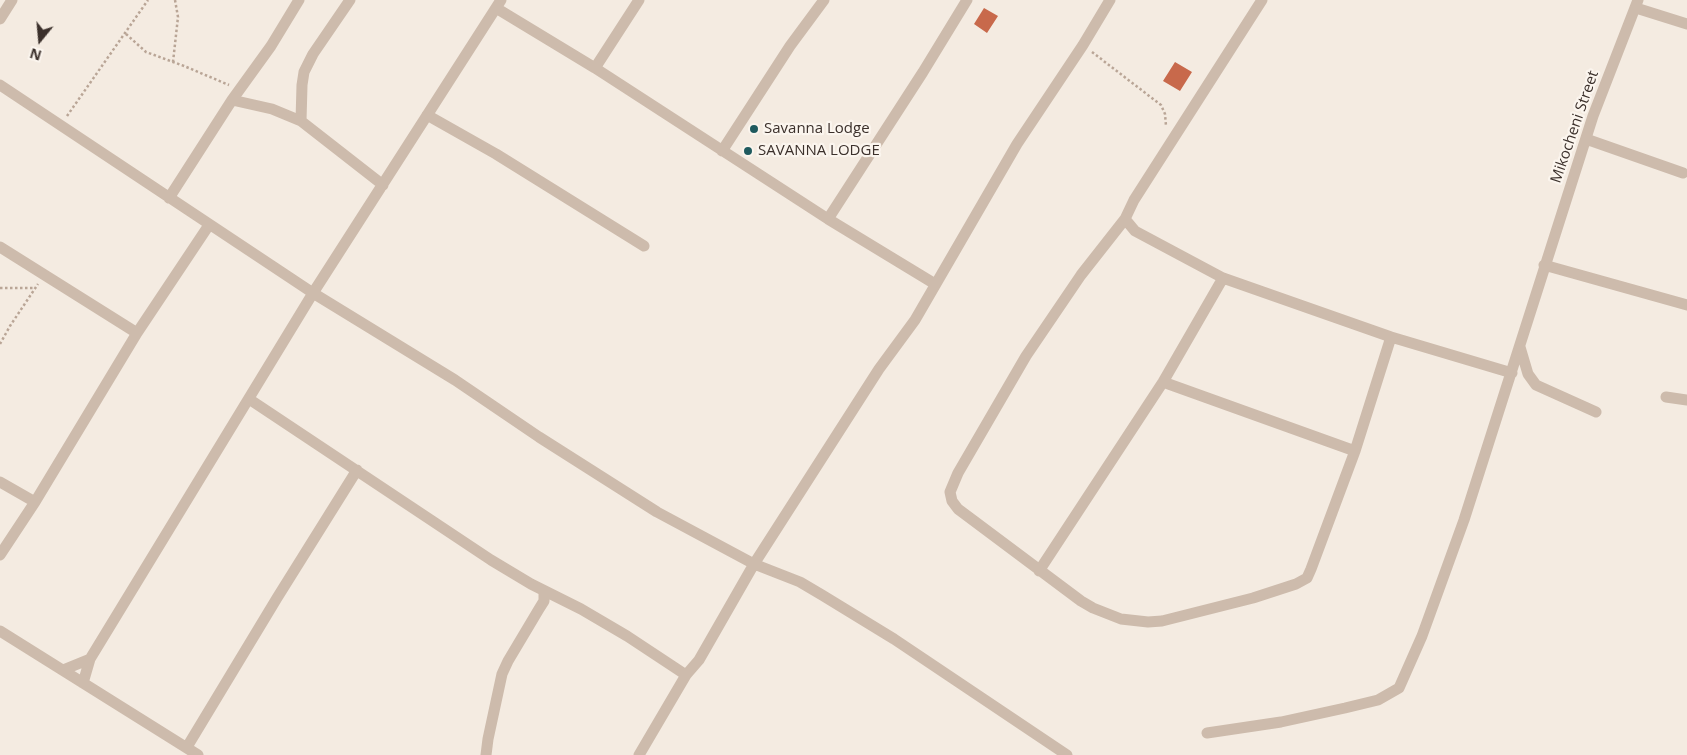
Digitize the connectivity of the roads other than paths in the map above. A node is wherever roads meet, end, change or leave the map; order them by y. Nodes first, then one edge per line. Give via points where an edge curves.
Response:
1 (12, 0) edge
2 (299, 0) edge
3 (350, 0) edge
4 (639, 0) edge
5 (824, 0) edge
6 (967, 0) edge
7 (1110, 0) edge
8 (1262, 0) edge
9 (498, 4) edge
10 (1637, 4) edge
11 (0, 19) edge
12 (1687, 24) edge
13 (595, 68) junction
14 (0, 85) edge
15 (236, 95) junction
16 (428, 115) junction
17 (301, 121) junction
18 (1586, 139) junction
19 (722, 151) junction
20 (1683, 173) dead end
21 (383, 185) junction
22 (169, 198) junction
23 (828, 219) junction
24 (1125, 219) junction
25 (209, 224) junction
26 (644, 246) dead end
27 (0, 247) edge
28 (1544, 265) junction
29 (1224, 278) junction
30 (935, 284) junction
31 (313, 293) junction
32 (1687, 305) edge
33 (137, 333) junction
34 (1391, 337) junction
35 (1520, 346) junction
36 (1512, 373) junction
37 (1163, 382) junction
38 (1666, 397) dead end
39 (249, 399) junction
40 (1687, 400) edge
41 (1596, 412) dead end
42 (1355, 451) junction
43 (357, 470) junction
44 (0, 482) edge
45 (35, 502) junction
46 (0, 555) edge
47 (754, 564) junction
48 (1039, 571) junction
49 (544, 592) junction
50 (0, 632) edge
51 (90, 659) junction
52 (63, 670) junction
53 (686, 675) junction
54 (84, 683) junction
55 (1207, 734) dead end
56 (187, 748) junction
57 (198, 755) edge
58 (486, 755) edge
59 (639, 755) edge
60 (1067, 755) edge

1 - 11 street
2 - 15 street
3 - 17 street via 304,72
4 - 13 street
5 - 19 street
6 - 23 street
7 - 30 street via 1017,144
8 - 24 street
9 - 13 street
9 - 16 street
10 - 12 street
10 - 18 street, Mikocheni Street
13 - 19 street
14 - 22 street
15 - 17 street
15 - 22 street
16 - 21 street
16 - 26 street
17 - 21 street
18 - 20 street
18 - 28 street, Mikocheni Street
19 - 23 street
21 - 31 street
22 - 25 street
23 - 30 street
24 - 29 street via 1134,231
24 - 48 street via 1081,275 1026,356 950,492 958,510
25 - 31 street
25 - 33 street
27 - 33 street
28 - 32 street
28 - 35 street, Mikocheni Street
29 - 34 street
29 - 37 street
30 - 47 street via 915,320 879,369
31 - 39 street
31 - 47 street via 455,380 538,438 657,512
33 - 45 street
34 - 36 street
34 - 42 street
35 - 36 street, Mikocheni Street
35 - 41 street via 1528,374 1536,385
36 - 55 street, Mikocheni Street via 1461,529 1422,636 1399,688 1378,700 1345,708
37 - 42 street
37 - 48 street
38 - 40 street
39 - 43 street
39 - 51 street
42 - 48 street via 1309,574 1302,582 1253,598 1148,622 1121,619 1093,608
43 - 49 street
43 - 56 street
44 - 45 street
45 - 46 street
47 - 53 street via 699,660
47 - 60 street via 800,582 894,638
49 - 53 street via 620,631
49 - 58 street via 544,601 502,674
50 - 52 street
51 - 52 street
51 - 54 street
52 - 54 street
53 - 59 street
54 - 56 street
56 - 57 street

